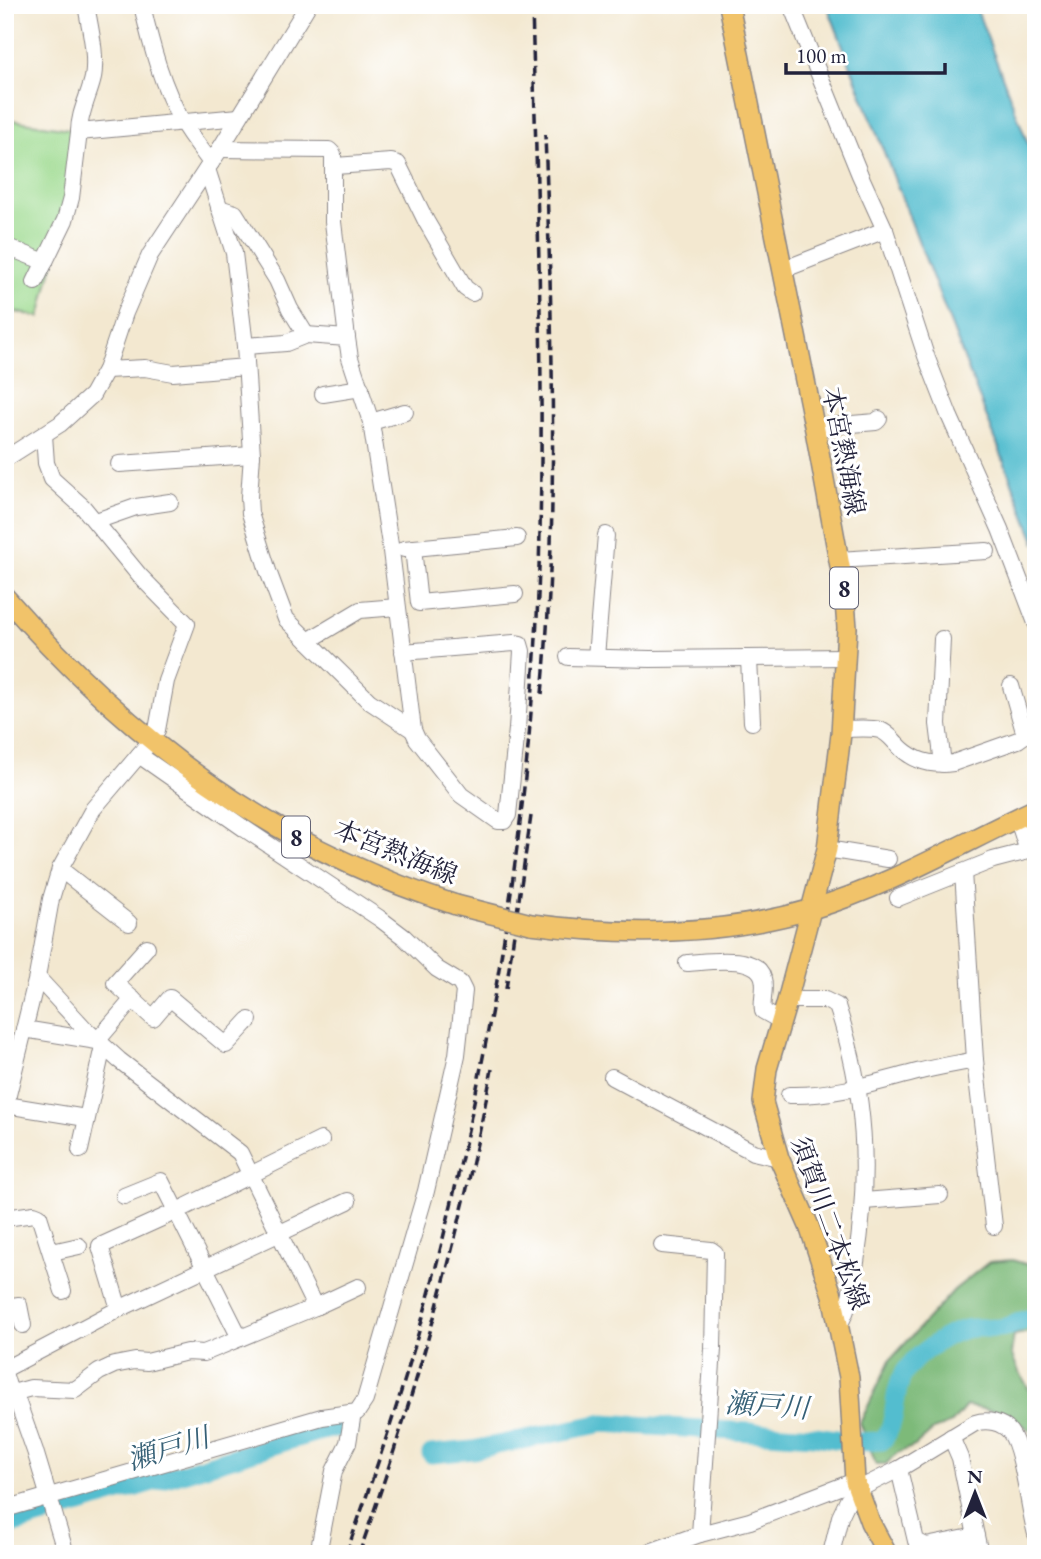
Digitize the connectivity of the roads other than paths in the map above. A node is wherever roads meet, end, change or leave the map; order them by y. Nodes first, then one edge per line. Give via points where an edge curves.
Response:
1 (86, 5) edge
2 (142, 5) edge
3 (309, 5) edge
4 (729, 5) edge
5 (791, 5) edge
6 (239, 117) junction
7 (183, 122) junction
8 (79, 132) junction
9 (212, 160) junction
10 (335, 166) junction
11 (219, 208) junction
12 (885, 230) junction
13 (5, 246) edge
14 (45, 262) junction
15 (782, 270) junction
16 (35, 282) dead end
17 (472, 293) dead end
18 (306, 335) junction
19 (347, 338) junction
20 (245, 345) junction
21 (246, 367) junction
22 (106, 370) junction
23 (361, 388) junction
24 (323, 394) dead end
25 (405, 412) dead end
26 (880, 419) dead end
27 (371, 422) junction
28 (814, 430) junction
29 (44, 435) junction
30 (9, 449) edge
31 (252, 455) junction
32 (120, 464) dead end
33 (170, 502) dead end
34 (96, 521) junction
35 (606, 536) dead end
36 (517, 538) dead end
37 (413, 548) junction
38 (391, 551) junction
39 (987, 551) dead end
40 (838, 560) junction
41 (515, 594) dead end
42 (5, 597) edge
43 (397, 607) junction
44 (1036, 623) edge
45 (942, 639) dead end
46 (308, 641) junction
47 (403, 652) junction
48 (568, 657) dead end
49 (596, 657) junction
50 (845, 657) junction
51 (749, 659) junction
52 (1011, 686) dead end
53 (752, 722) dead end
54 (841, 729) junction
55 (414, 730) junction
56 (145, 748) junction
57 (943, 764) junction
58 (1036, 809) edge
59 (1017, 817) junction
60 (827, 849) junction
61 (1032, 850) edge
62 (888, 859) dead end
63 (60, 869) junction
64 (963, 872) junction
65 (898, 898) dead end
66 (812, 909) junction
67 (129, 923) dead end
68 (147, 947) dead end
69 (687, 963) dead end
70 (37, 977) junction
71 (133, 999) junction
72 (786, 1000) junction
73 (249, 1020) dead end
74 (781, 1021) junction
75 (24, 1030) junction
76 (100, 1043) junction
77 (975, 1060) junction
78 (612, 1077) dead end
79 (8, 1079) edge
80 (858, 1088) junction
81 (789, 1095) dead end
82 (6, 1106) edge
83 (86, 1118) junction
84 (321, 1140) dead end
85 (80, 1150) dead end
86 (779, 1158) junction
87 (252, 1175) junction
88 (940, 1195) dead end
89 (124, 1196) dead end
90 (348, 1201) dead end
91 (864, 1201) junction
92 (175, 1212) junction
93 (5, 1218) edge
94 (994, 1226) dead end
95 (280, 1233) junction
96 (662, 1245) dead end
97 (79, 1246) dead end
98 (52, 1252) junction
99 (203, 1269) junction
100 (358, 1287) dead end
101 (63, 1291) dead end
102 (5, 1307) edge
103 (315, 1307) junction
104 (119, 1309) junction
105 (23, 1325) dead end
106 (839, 1325) junction
107 (240, 1338) junction
108 (5, 1368) edge
109 (5, 1376) edge
110 (9, 1395) edge
111 (353, 1413) junction
112 (951, 1437) junction
113 (899, 1469) junction
114 (856, 1480) junction
115 (51, 1505) junction
116 (5, 1509) edge
117 (700, 1534) junction
118 (1036, 1534) edge
119 (976, 1536) junction
120 (887, 1553) edge
121 (66, 1554) edge
122 (318, 1554) edge
123 (644, 1554) edge
124 (831, 1554) edge
125 (979, 1554) edge

1 - 8 street via 93,75
2 - 7 street via 153,54
3 - 6 street
4 - 15 main road, 本宮熱海線 / 8
5 - 12 street
6 - 7 street
6 - 9 street
7 - 8 street
7 - 9 street
8 - 14 street via 71,198
9 - 10 street via 329,150
9 - 11 street
9 - 22 street via 150,255
10 - 17 street via 398,164 426,221
10 - 19 street via 333,222
11 - 18 street via 235,213
11 - 20 street via 234,253
12 - 15 street
12 - 44 street via 948,415 995,517
13 - 14 street
14 - 16 street
15 - 28 main road, 本宮熱海線 / 8
18 - 19 street
18 - 20 street via 286,342
19 - 23 street
20 - 21 street
21 - 22 street via 173,373 145,368
21 - 31 street
22 - 29 street via 85,402
23 - 24 street
23 - 27 street
25 - 27 street
26 - 28 street
27 - 38 street
28 - 40 main road, 本宮熱海線 / 8
29 - 30 street
29 - 34 street via 48,473
31 - 32 street
31 - 46 street via 249,496 253,527 286,619
33 - 34 street via 136,507
34 - 56 street via 139,575 187,624 166,681 157,730
35 - 49 street
36 - 37 street
37 - 38 street
37 - 41 street via 419,603
38 - 43 street
39 - 40 street
40 - 50 main road, 本宮熱海線 / 8 via 846,608
42 - 56 main road, 本宮熱海線 / 8
43 - 46 street via 359,610
43 - 47 street
45 - 57 street via 938,704
46 - 55 street via 369,701
47 - 55 street
47 - 55 street via 520,644 517,729 506,819 498,821 461,795
48 - 49 street
49 - 51 street
50 - 51 street
50 - 54 main road, 本宮熱海線 / 8
51 - 53 street
52 - 57 street via 1025,735
54 - 57 street via 881,730 914,758
54 - 60 main road, 本宮熱海線 / 8
56 - 63 street via 93,809
56 - 66 main road, 本宮熱海線 / 8, bridge via 281,829 369,873 456,905 531,924 598,931 712,928
56 - 111 street via 245,830 379,918 464,988 457,1055 426,1191 365,1400
58 - 59 main road, 本宮熱海線 / 8
59 - 61 street
59 - 66 main road, 本宮熱海線 / 8 via 909,871
60 - 62 street
60 - 66 main road, 本宮熱海線 / 8
61 - 64 street
63 - 67 street
63 - 70 street
64 - 65 street
64 - 77 street
66 - 72 main road, 須賀川二本松線
68 - 71 street via 114,983
69 - 74 street via 731,961 755,966 763,977 763,1011
70 - 75 street
70 - 76 street
71 - 73 street via 153,1018 170,998 226,1045
71 - 76 street
72 - 74 main road, 須賀川二本松線
72 - 80 street via 825,1000 837,1006
74 - 86 main road, 須賀川二本松線 via 763,1087 764,1112
75 - 76 street
75 - 79 street
76 - 83 street
76 - 87 street via 240,1153
77 - 80 street
77 - 94 street
78 - 86 street via 753,1152
79 - 82 street
80 - 81 street
80 - 91 street
82 - 83 street
83 - 85 street
84 - 87 street
86 - 106 main road, 須賀川二本松線 via 809,1226
87 - 92 street
87 - 95 street
88 - 91 street
89 - 92 street via 161,1181
90 - 95 street
91 - 106 street via 852,1290
92 - 99 street
92 - 104 street via 100,1246
93 - 98 street via 39,1216
95 - 99 street
95 - 103 street
96 - 117 street via 715,1253
97 - 98 street
98 - 101 street
99 - 104 street
99 - 107 street
100 - 103 street
102 - 105 street via 19,1305
103 - 107 street
104 - 108 street
106 - 114 main road, 須賀川二本松線 via 849,1377
107 - 110 street via 204,1353 114,1365 75,1390 31,1388
109 - 110 street
110 - 115 street via 17,1400
111 - 115 street via 322,1417
111 - 122 street via 348,1443 334,1471
112 - 113 street
112 - 118 street via 982,1421 1009,1432
112 - 119 street via 960,1458
113 - 114 street
113 - 119 street via 916,1541 926,1546
114 - 117 street via 750,1521
114 - 120 main road, 須賀川二本松線 via 870,1522
114 - 124 street
115 - 116 street
115 - 121 street
117 - 123 street
119 - 125 street

